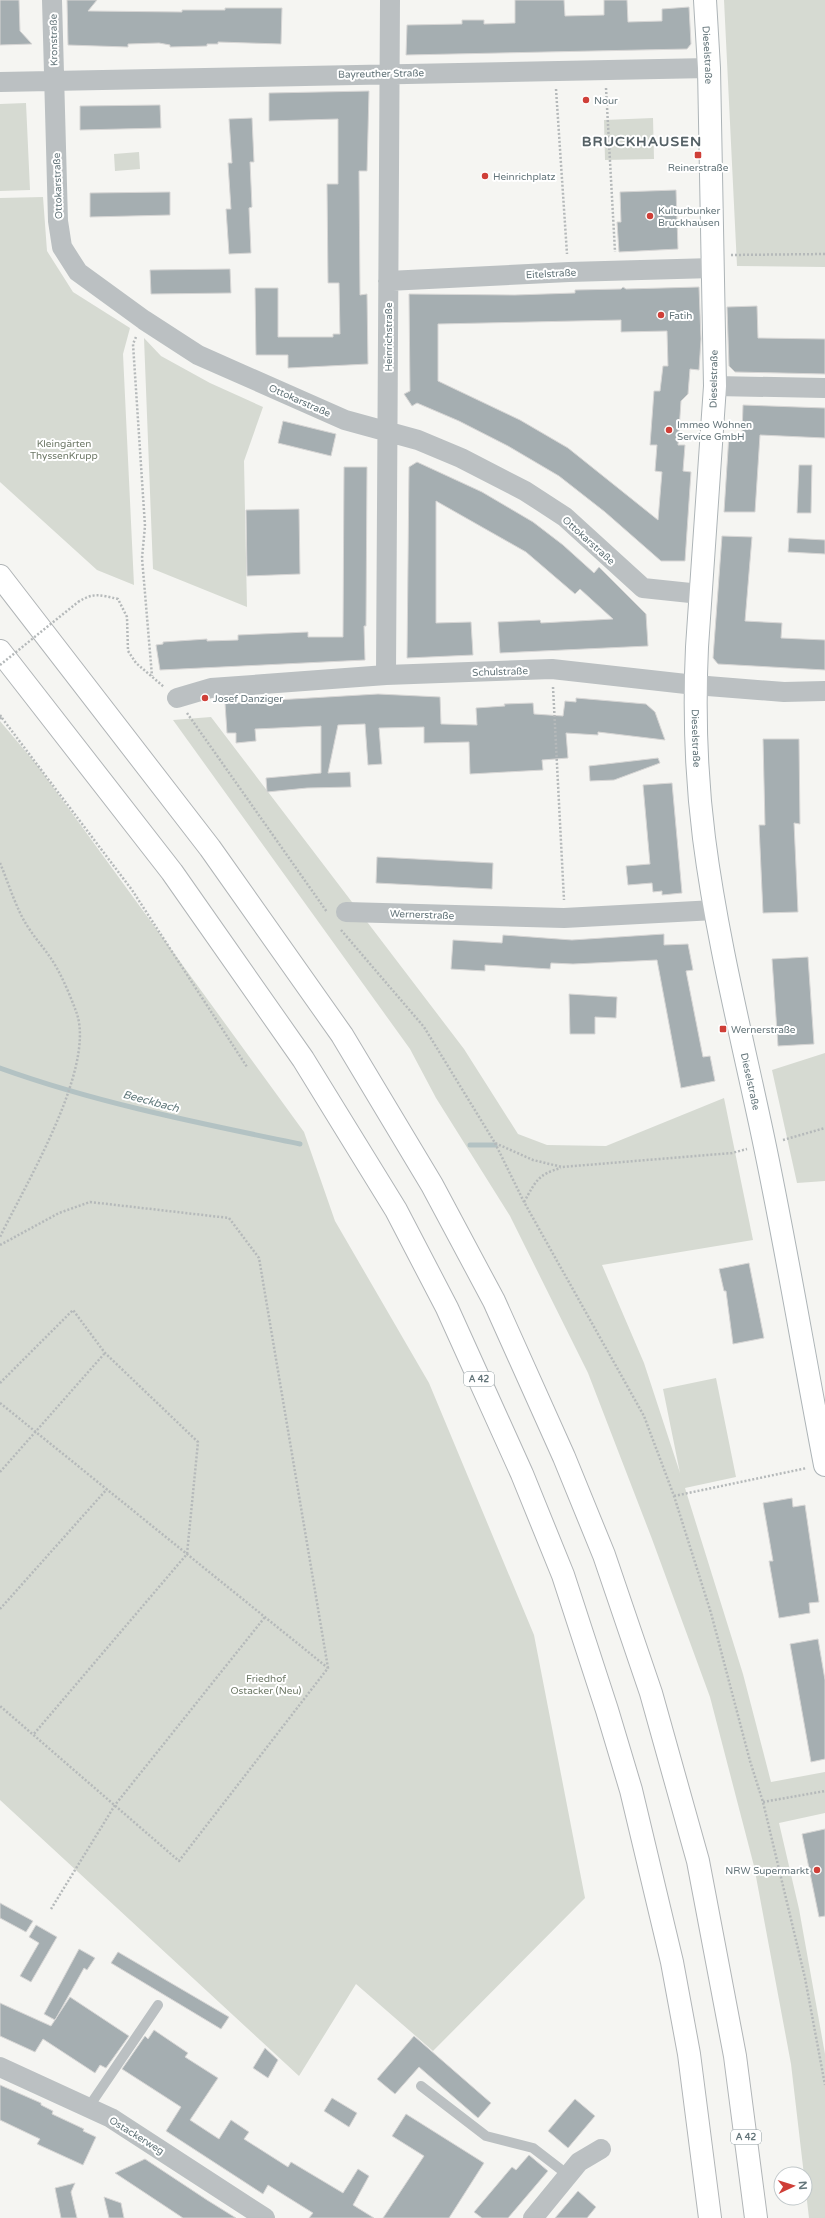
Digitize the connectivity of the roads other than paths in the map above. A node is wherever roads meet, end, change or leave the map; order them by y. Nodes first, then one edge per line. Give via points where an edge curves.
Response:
1 (52, 0) edge
2 (390, 0) edge
3 (705, 0) edge
4 (709, 68) junction
5 (390, 73) junction
6 (54, 81) junction
7 (0, 82) edge
8 (713, 262) junction
9 (388, 281) junction
10 (714, 386) junction
11 (825, 388) edge
12 (388, 431) junction
13 (0, 576) edge
14 (700, 594) junction
15 (0, 651) edge
16 (386, 675) junction
17 (695, 685) junction
18 (825, 691) edge
19 (176, 698) road end
20 (715, 910) junction
21 (339, 919) road end
22 (825, 1464) edge
23 (158, 2005) dead end
24 (0, 2067) edge
25 (421, 2086) dead end
26 (88, 2108) junction
27 (601, 2149) dead end
28 (568, 2175) junction
29 (265, 2218) edge
30 (533, 2218) edge
31 (710, 2218) edge
32 (756, 2218) edge

1 - 6 street, Kronstraße
2 - 5 street, Heinrichstraße
3 - 4 main road, Dieselstraße
4 - 5 street, Bayreuther Straße
4 - 8 main road, Dieselstraße
5 - 6 street, Bayreuther Straße
5 - 9 street, Heinrichstraße
6 - 7 street, Bayreuther Straße
6 - 12 street, Ottokarstraße via 58,221 62,248 78,272 198,355 345,420
8 - 9 street, Eitelstraße via 616,271
8 - 10 main road, Dieselstraße
9 - 12 street, Heinrichstraße
10 - 11 street
10 - 14 main road, Dieselstraße
12 - 14 street, Ottokarstraße via 461,458 525,491 565,517 643,588
12 - 16 street, Heinrichstraße
13 - 32 main road, A 42 via 210,848 342,1035 432,1185 494,1301 564,1457 604,1556 653,1701 698,1861 735,2056
14 - 17 main road, Dieselstraße
15 - 31 main road, A 42 via 172,872 303,1059 396,1210 454,1322 522,1474 563,1575 631,1790 672,1962 689,2054
16 - 17 street, Schulstraße via 552,670
16 - 19 street, Schulstraße via 211,688
17 - 18 street, Schulstraße via 784,692
17 - 20 main road, Dieselstraße via 698,773 704,838
20 - 21 street, Wernerstraße via 564,918
20 - 22 main road, Dieselstraße via 764,1145
23 - 26 lane
24 - 26 street, Ostackerweg
25 - 28 lane via 486,2136 533,2148
26 - 29 street, Ostackerweg via 111,2118
27 - 28 street via 579,2162
28 - 30 street

